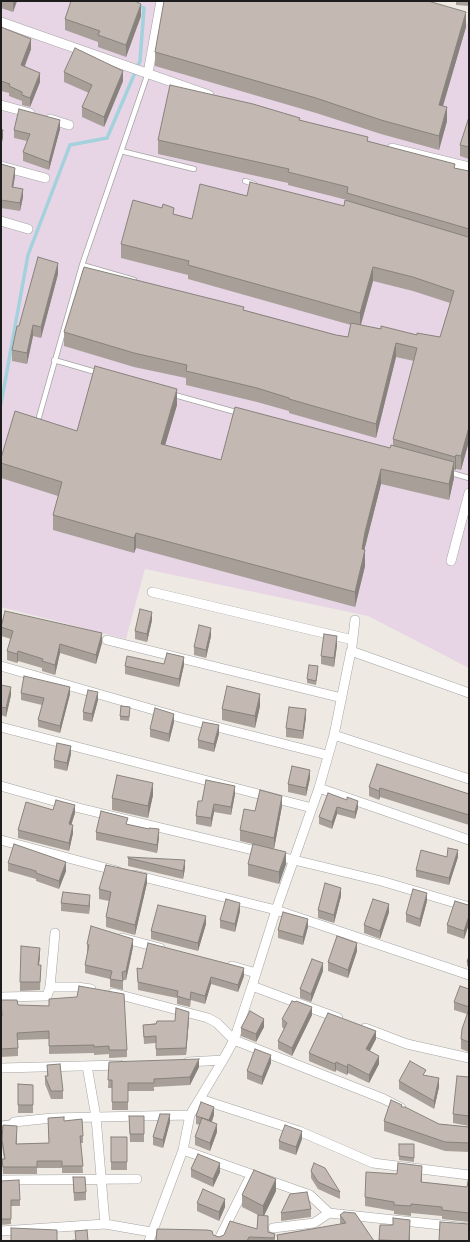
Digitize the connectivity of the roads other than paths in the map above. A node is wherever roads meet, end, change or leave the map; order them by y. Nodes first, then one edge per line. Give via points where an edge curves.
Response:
1 (161, 1) edge
2 (1, 22) edge
3 (145, 72) junction
4 (221, 100) edge
5 (1, 105) edge
6 (70, 125) dead end
7 (381, 145) edge
8 (121, 151) junction
9 (1, 166) edge
10 (469, 167) edge
11 (194, 169) dead end
12 (45, 178) dead end
13 (245, 181) dead end
14 (260, 186) edge
15 (1, 221) edge
16 (28, 229) dead end
17 (82, 264) junction
18 (143, 283) edge
19 (54, 360) junction
20 (107, 375) edge
21 (167, 392) edge
22 (242, 414) edge
23 (39, 417) edge
24 (439, 470) edge
25 (469, 478) edge
26 (469, 494) edge
27 (451, 561) dead end
28 (152, 592) dead end
29 (355, 620) dead end
30 (103, 639) edge
31 (353, 640) junction
32 (351, 651) junction
33 (1, 666) edge
34 (469, 692) edge
35 (342, 698) junction
36 (1, 727) edge
37 (334, 735) junction
38 (328, 755) junction
39 (469, 779) edge
40 (1, 786) edge
41 (319, 788) junction
42 (312, 808) junction
43 (1, 840) edge
44 (469, 840) edge
45 (294, 859) junction
46 (469, 907) edge
47 (276, 910) junction
48 (55, 933) dead end
49 (112, 935) edge
50 (173, 951) edge
51 (226, 965) edge
52 (256, 973) junction
53 (469, 975) edge
54 (252, 986) junction
55 (50, 988) junction
56 (1, 997) edge
57 (234, 1040) junction
58 (469, 1058) edge
59 (224, 1060) junction
60 (178, 1062) edge
61 (132, 1064) edge
62 (87, 1066) junction
63 (1, 1068) edge
64 (200, 1099) junction
65 (409, 1112) edge
66 (190, 1115) junction
67 (96, 1117) junction
68 (14, 1122) joint
69 (1, 1124) edge
70 (183, 1150) junction
71 (251, 1175) junction
72 (469, 1175) edge
73 (138, 1179) dead end
74 (1, 1180) edge
75 (100, 1180) junction
76 (329, 1213) junction
77 (105, 1224) junction
78 (273, 1228) dead end
79 (469, 1228) edge
80 (1, 1231) edge
81 (152, 1232) junction
82 (149, 1241) edge
83 (218, 1241) edge

1 - 3 street
2 - 3 street
3 - 4 street
3 - 8 lane
5 - 6 street
7 - 10 street
8 - 11 lane
8 - 17 lane
9 - 12 street
13 - 14 lane
15 - 16 street
17 - 18 lane
17 - 19 lane
19 - 20 lane
19 - 23 lane
21 - 22 lane
24 - 25 lane
26 - 27 street
28 - 31 street
29 - 31 street
30 - 35 street
31 - 32 street
32 - 34 street
32 - 35 street
33 - 38 street via 182,718
35 - 37 street
36 - 42 street
37 - 38 street
37 - 39 street
38 - 41 street
40 - 45 street via 79,808
41 - 42 street
41 - 44 street
42 - 45 street
43 - 47 street
45 - 46 street
45 - 47 street
47 - 52 street
47 - 53 street
48 - 55 street
49 - 50 street
51 - 52 street
52 - 54 street
54 - 57 street
54 - 58 street via 407,1044
55 - 56 street via 47,996
55 - 57 street via 77,987 102,991 208,1018
57 - 59 street
57 - 65 street via 384,1099
59 - 60 street
59 - 64 street
61 - 62 street
62 - 63 street
62 - 67 street
64 - 66 street
64 - 72 street via 299,1131 373,1163
66 - 67 street
66 - 70 street
67 - 68 street
67 - 75 street
68 - 69 lane
70 - 71 street
70 - 81 street
71 - 76 street via 310,1194
71 - 83 street
73 - 75 street
74 - 75 street
75 - 77 street
76 - 78 street via 314,1223
76 - 79 street
77 - 80 street
77 - 81 street
81 - 82 street

